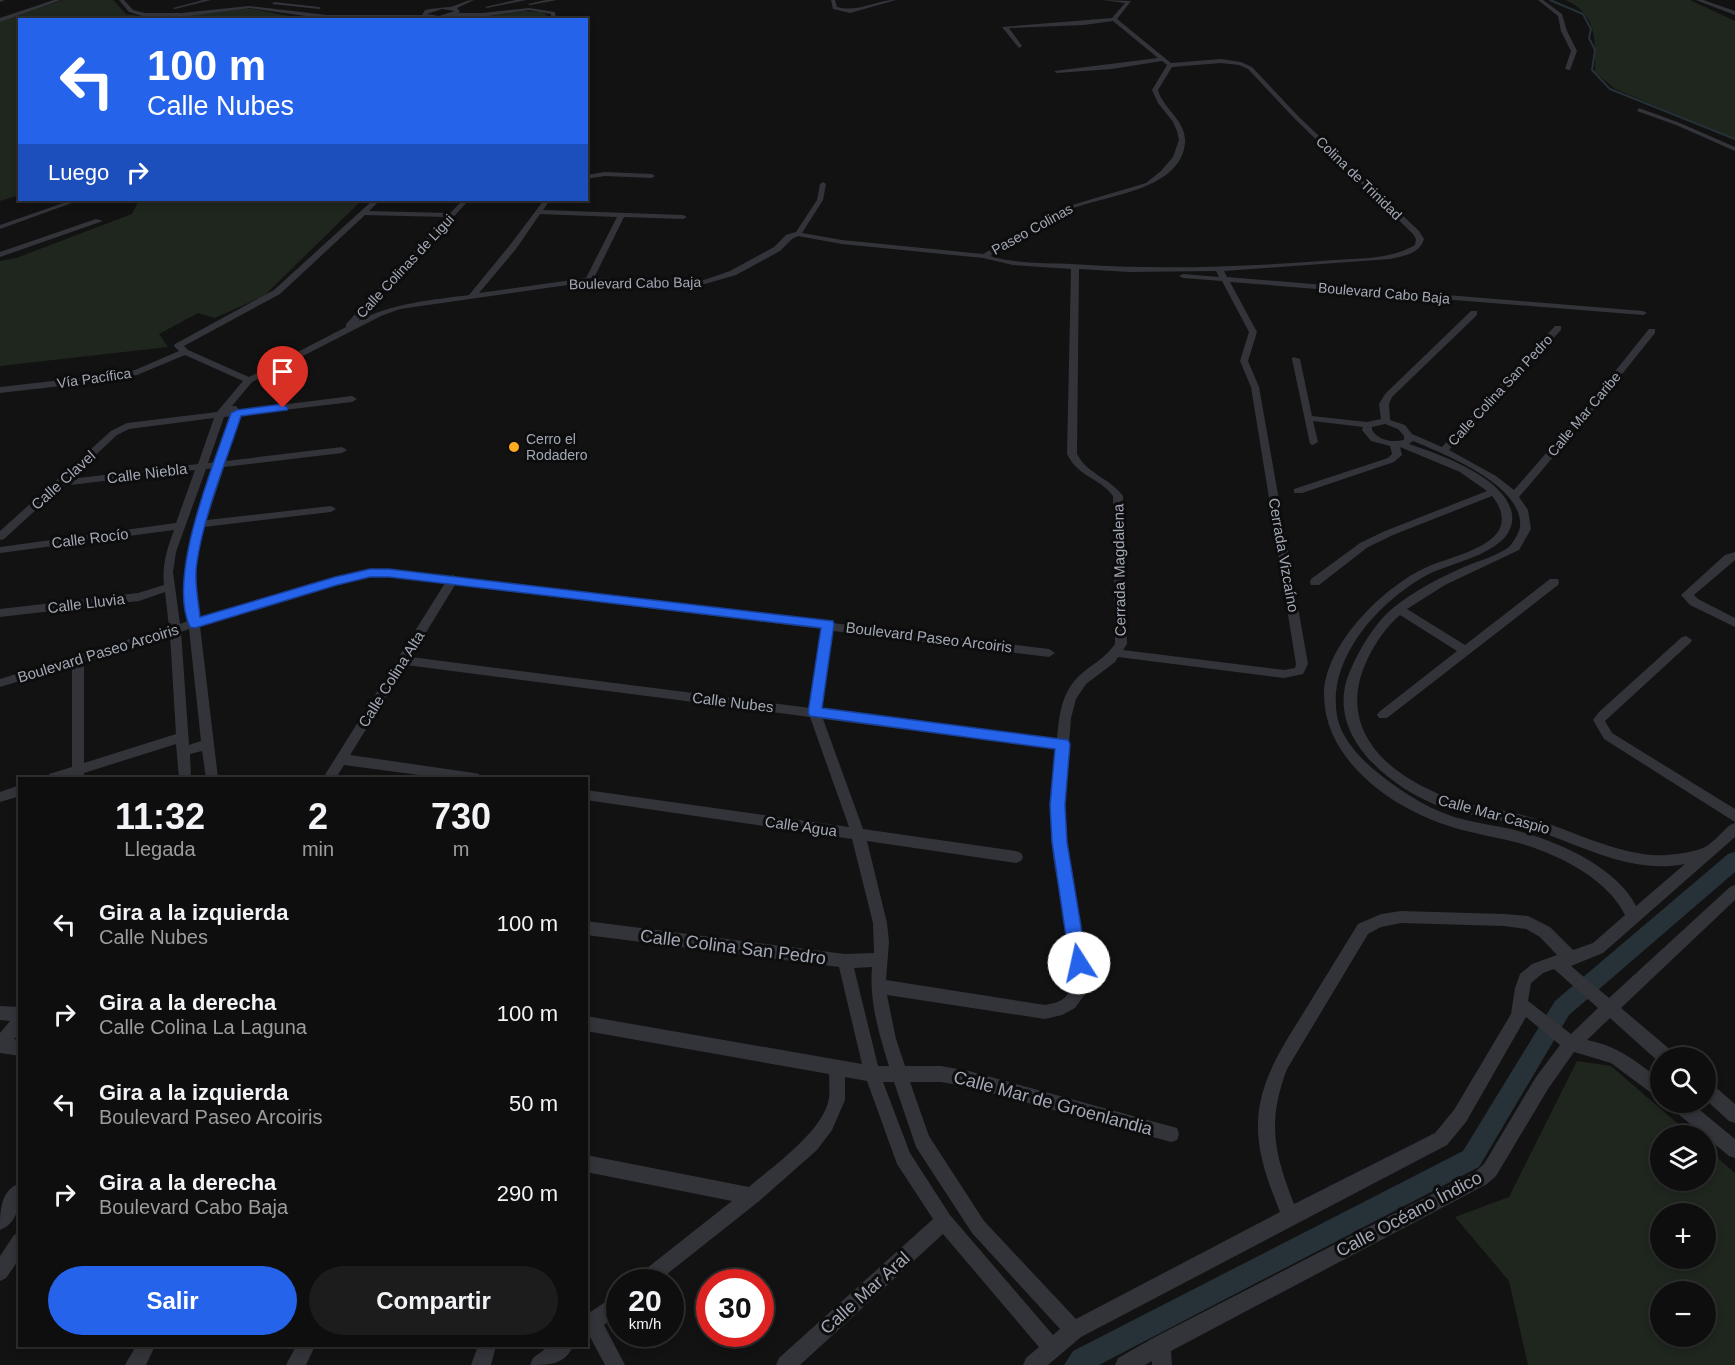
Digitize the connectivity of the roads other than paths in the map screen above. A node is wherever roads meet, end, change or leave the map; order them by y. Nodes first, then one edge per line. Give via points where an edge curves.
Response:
1 (52, 0) edge
2 (59, 0) edge
3 (121, 0) edge
4 (130, 0) edge
5 (201, 0) edge
6 (209, 0) edge
7 (472, 0) edge
8 (524, 0) edge
9 (555, 0) edge
10 (832, 0) edge
11 (894, 0) edge
12 (1104, 0) edge
13 (1540, 0) edge
14 (1698, 0) edge
15 (1712, 0) edge
16 (1735, 8) edge
17 (455, 11) junction
18 (160, 12) junction
19 (148, 13) junction
20 (425, 14) junction
21 (1735, 14) edge
22 (1082, 15) dead end
23 (554, 18) edge
24 (0, 19) edge
25 (1114, 19) junction
26 (1103, 21) junction
27 (1018, 46) dead end
28 (1167, 62) junction
29 (1568, 69) dead end
30 (1058, 71) dead end
31 (1639, 110) dead end
32 (1735, 149) edge
33 (652, 176) dead end
34 (588, 177) edge
35 (823, 184) dead end
36 (74, 201) edge
37 (376, 201) edge
38 (465, 201) edge
39 (546, 201) edge
40 (538, 212) junction
41 (363, 213) junction
42 (453, 215) junction
43 (622, 215) junction
44 (683, 217) dead end
45 (99, 221) dead end
46 (0, 227) edge
47 (798, 234) junction
48 (0, 255) edge
49 (984, 256) junction
50 (1347, 261) joint
51 (1075, 267) junction
52 (1219, 269) junction
53 (1125, 271) junction
54 (589, 280) junction
55 (1226, 280) junction
56 (473, 295) junction
57 (1643, 313) dead end
58 (1474, 314) dead end
59 (1557, 328) dead end
60 (344, 331) junction
61 (1652, 331) dead end
62 (185, 352) junction
63 (1296, 359) dead end
64 (249, 380) junction
65 (0, 390) edge
66 (352, 399) dead end
67 (234, 408) junction
68 (220, 415) junction
69 (1308, 418) junction
70 (1386, 422) junction
71 (1368, 426) junction
72 (1313, 442) dead end
73 (1402, 442) junction
74 (342, 450) dead end
75 (1443, 452) junction
76 (220, 464) junction
77 (201, 467) junction
78 (59, 483) junction
79 (1298, 491) dead end
80 (1494, 492) junction
81 (1514, 496) junction
82 (331, 509) dead end
83 (200, 524) junction
84 (179, 526) junction
85 (0, 537) edge
86 (0, 550) edge
87 (1735, 556) edge
88 (1424, 572) junction
89 (453, 579) junction
90 (1315, 582) dead end
91 (1440, 582) junction
92 (1554, 582) dead end
93 (170, 587) junction
94 (1399, 609) junction
95 (0, 613) edge
96 (1735, 623) edge
97 (195, 624) junction
98 (828, 624) junction
99 (175, 629) junction
100 (1686, 640) dead end
101 (1464, 650) junction
102 (1049, 653) dead end
103 (1117, 653) junction
104 (78, 659) junction
105 (402, 660) junction
106 (0, 683) edge
107 (815, 713) junction
108 (1383, 716) dead end
109 (182, 737) junction
110 (209, 744) junction
111 (1063, 744) junction
112 (184, 751) junction
113 (341, 759) junction
114 (78, 774) edge
115 (60, 777) edge
116 (185, 777) edge
117 (212, 777) edge
118 (330, 777) edge
119 (467, 777) edge
120 (18, 791) edge
121 (588, 795) edge
122 (0, 796) edge
123 (1735, 816) edge
124 (1735, 829) edge
125 (858, 834) junction
126 (1707, 852) junction
127 (1016, 857) dead end
128 (1735, 891) edge
129 (1634, 918) junction
130 (588, 928) edge
131 (879, 960) junction
132 (845, 961) junction
133 (1564, 961) junction
134 (878, 986) junction
135 (1522, 1005) junction
136 (1609, 1008) junction
137 (0, 1013) edge
138 (18, 1014) edge
139 (18, 1022) edge
140 (588, 1023) edge
141 (1566, 1040) junction
142 (0, 1045) edge
143 (1654, 1047) edge
144 (18, 1048) edge
145 (837, 1068) junction
146 (872, 1074) junction
147 (899, 1074) junction
148 (1650, 1082) edge
149 (1716, 1099) edge
150 (1690, 1113) edge
151 (1735, 1115) edge
152 (1171, 1134) dead end
153 (1735, 1150) edge
154 (588, 1163) edge
155 (18, 1194) edge
156 (752, 1196) junction
157 (1290, 1216) junction
158 (0, 1221) edge
159 (945, 1221) junction
160 (18, 1243) edge
161 (659, 1269) edge
162 (0, 1272) edge
163 (606, 1312) edge
164 (589, 1325) edge
165 (1074, 1330) junction
166 (1162, 1344) junction
167 (145, 1347) edge
168 (306, 1347) edge
169 (488, 1347) edge
170 (563, 1347) edge
171 (1052, 1348) junction
172 (135, 1365) edge
173 (297, 1365) edge
174 (481, 1365) edge
175 (540, 1365) edge
176 (615, 1365) edge
177 (786, 1365) edge
178 (1033, 1365) edge
179 (1125, 1365) edge
180 (1162, 1365) edge

1 - 24 street
2 - 24 street
3 - 19 street via 138,14
4 - 19 street
5 - 19 street
6 - 18 street
7 - 17 street
8 - 17 street
9 - 17 street via 488,11
10 - 11 street via 835,8 850,12
12 - 25 street via 1129,2
13 - 29 street via 1560,15 1574,51
14 - 21 street
15 - 16 street
17 - 20 street via 436,8
17 - 20 street via 439,18
17 - 23 street via 482,15 538,9 553,13
18 - 19 street
18 - 20 street via 255,2
19 - 20 street via 181,15 249,7 327,17
22 - 26 street
25 - 26 street
25 - 28 street
26 - 27 street via 1005,27
28 - 30 street
28 - 49 street, Paseo Colinas via 1155,90 1183,141 1180,151 1159,177 1134,189 1071,207
28 - 50 street, Colina de Trinidad via 1240,63 1250,68 1420,239 1418,246 1406,252
31 - 32 street
33 - 34 street
35 - 47 street via 819,200
36 - 46 street
37 - 41 street
38 - 42 street, Calle Colinas de Ligui
39 - 40 street
40 - 43 street
40 - 56 street
41 - 42 street
41 - 62 street via 277,292 178,346
42 - 60 street, Calle Colinas de Ligui
43 - 44 street
43 - 54 street
45 - 48 street
47 - 49 street, Boulevard Cabo Baja
47 - 54 street, Boulevard Cabo Baja via 733,273 705,282
49 - 51 street, Boulevard Cabo Baja via 1007,262
50 - 52 street, Boulevard Cabo Baja
51 - 53 street, Boulevard Cabo Baja
51 - 103 street, Cerrada Magdalena via 1072,454 1079,466 1110,486 1118,496 1121,644
52 - 53 street, Boulevard Cabo Baja
52 - 55 street, Cerrada Vizcaíno
53 - 55 street, Boulevard Cabo Baja
54 - 56 street, Boulevard Cabo Baja
55 - 57 street, Boulevard Cabo Baja
55 - 103 street, Cerrada Vizcaíno via 1253,332 1244,361 1256,387 1302,664 1299,671 1284,674
56 - 60 street, Boulevard Cabo Baja via 399,307
58 - 70 street via 1388,396 1384,405
59 - 75 street, Calle Colina San Pedro
60 - 64 street, Boulevard Cabo Baja
61 - 81 street, Calle Mar Caribe
62 - 64 street
62 - 65 street, Vía Pacífica via 137,372
63 - 69 street
64 - 67 street, Boulevard Cabo Baja via 238,391
66 - 67 street
67 - 68 street, Boulevard Cabo Baja
67 - 76 street, Boulevard Cabo Baja
68 - 77 street, Boulevard Cabo Baja
68 - 78 street, Calle Clavel via 127,426
69 - 71 street
69 - 72 street
70 - 71 street
70 - 73 street via 1402,427
71 - 73 street via 1369,436 1376,441
73 - 75 street, Calle Mar Caspio
73 - 79 street via 1391,460
73 - 80 street via 1463,471
74 - 76 street, Calle Niebla
75 - 81 street, Calle Mar Caspio via 1493,477
76 - 77 street, Calle Niebla
76 - 83 street, Boulevard Cabo Baja
77 - 78 street, Calle Niebla
77 - 84 street, Boulevard Cabo Baja
78 - 85 street, Calle Clavel
80 - 88 street, Calle Mar Caspio via 1504,505 1507,520 1498,538
80 - 90 street via 1389,532 1364,545
81 - 91 street, Calle Mar Caspio via 1526,525 1522,540 1504,554
82 - 83 street
83 - 97 street, Boulevard Cabo Baja via 190,563
84 - 86 street, Calle Rocío
84 - 93 street, Boulevard Cabo Baja via 169,563
87 - 96 street via 1687,595
88 - 91 street
88 - 129 street, Calle Mar Caspio via 1384,600 1345,646 1331,700 1340,741 1393,791 1426,811 1452,822 1530,840 1582,865 1617,890
89 - 97 street, Boulevard Paseo Arcoiris via 370,573
89 - 98 street, Boulevard Paseo Arcoiris
89 - 105 street, Calle Colina Alta
91 - 94 street, Calle Mar Caspio
92 - 101 street
93 - 95 street, Calle Lluvia via 139,597
93 - 99 street, Boulevard Cabo Baja
94 - 101 street
94 - 126 street, Calle Mar Caspio via 1364,654 1350,696 1354,730 1389,771 1450,805 1515,818 1633,857 1664,861
97 - 99 street, Boulevard Paseo Arcoiris
97 - 110 street, Boulevard Cabo Baja
98 - 102 street, Boulevard Paseo Arcoiris
98 - 107 street
99 - 104 street, Boulevard Paseo Arcoiris
99 - 109 street, Boulevard Cabo Baja
100 - 123 street via 1603,714 1600,725 1608,736
101 - 108 street
103 - 111 street, Cerrada Magdalena via 1082,681 1070,698
104 - 106 street, Boulevard Paseo Arcoiris
104 - 114 street
105 - 107 street, Calle Nubes
105 - 113 street, Calle Colina Alta
107 - 111 street, Calle Nubes
107 - 125 street
109 - 112 street, Boulevard Cabo Baja
109 - 114 street
110 - 112 street
110 - 117 street, Boulevard Cabo Baja
111 - 134 street, Cerrada Magdalena via 1057,805 1079,963 1077,994 1062,1008 1045,1012
112 - 116 street, Boulevard Cabo Baja
113 - 118 street, Calle Colina Alta
113 - 119 street
114 - 115 street
120 - 122 street
121 - 125 street, Calle Agua
124 - 126 street
125 - 127 street, Calle Agua
125 - 131 street via 880,923
126 - 129 street
128 - 136 street, Calle Océano Índico
129 - 133 street via 1598,948
130 - 132 street, Calle Colina San Pedro
131 - 132 street, Calle Colina San Pedro
131 - 134 street
132 - 146 street
133 - 135 street via 1528,973 1523,983
133 - 136 street via 1576,979
133 - 157 street via 1536,925 1516,920 1401,917 1386,918 1363,930 1281,1064 1266,1108 1270,1164
134 - 147 street
135 - 141 street
135 - 157 street via 1460,1116 1441,1139
136 - 141 street, Calle Océano Índico
136 - 143 street
137 - 138 street
139 - 142 street
140 - 145 street, Calle Mar de Groenlandia
141 - 148 street via 1603,1050
141 - 166 street, Calle Océano Índico via 1490,1170 1481,1178
142 - 144 street
145 - 146 street, Calle Mar de Groenlandia
145 - 156 street via 837,1100 826,1124 811,1144
146 - 147 street, Calle Mar de Groenlandia
146 - 159 street via 903,1158
147 - 152 street, Calle Mar de Groenlandia via 969,1079
147 - 165 street via 922,1141 951,1189 978,1227
149 - 151 street
150 - 153 street
154 - 156 street
155 - 158 street
156 - 161 street
157 - 165 street
159 - 171 street
159 - 177 street, Calle Mar Aral
160 - 162 street
163 - 164 street
164 - 176 street
165 - 171 street
166 - 179 street, Calle Océano Índico
166 - 180 street
167 - 172 street
168 - 173 street
169 - 174 street
170 - 175 street
171 - 178 street

